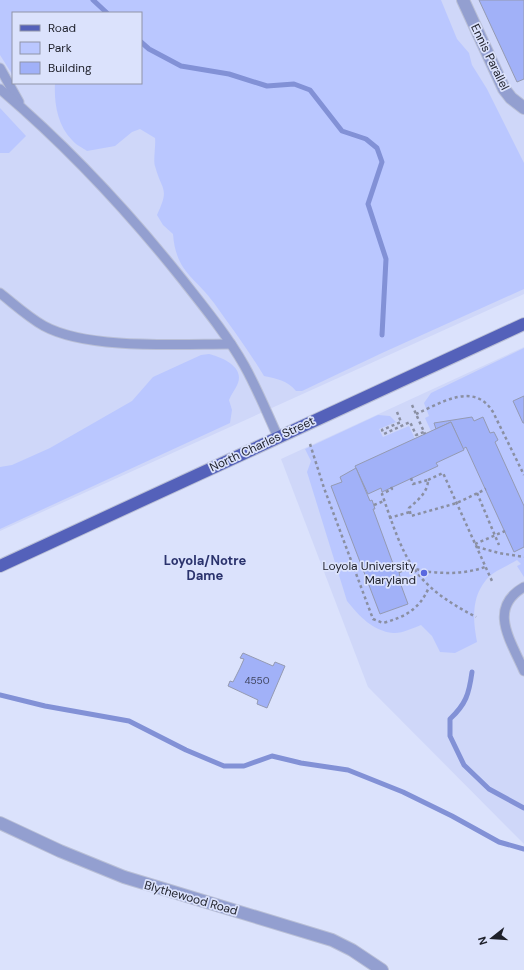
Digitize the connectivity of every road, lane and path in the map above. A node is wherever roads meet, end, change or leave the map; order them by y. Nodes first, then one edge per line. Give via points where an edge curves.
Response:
1 (463, 0) edge
2 (0, 68) edge
3 (0, 89) edge
4 (22, 107) junction
5 (524, 108) edge
6 (0, 293) edge
7 (524, 324) edge
8 (231, 344) junction
9 (412, 405) dead end
10 (397, 412) dead end
11 (416, 414) junction
12 (278, 437) junction
13 (310, 444) dead end
14 (524, 476) edge
15 (410, 478) dead end
16 (428, 480) junction
17 (392, 487) dead end
18 (486, 489) dead end
19 (477, 493) junction
20 (384, 501) junction
21 (457, 503) junction
22 (374, 505) dead end
23 (410, 512) junction
24 (389, 518) junction
25 (505, 531) dead end
26 (494, 536) junction
27 (499, 545) dead end
28 (476, 546) junction
29 (524, 557) edge
30 (0, 566) edge
31 (412, 567) junction
32 (485, 567) junction
33 (399, 572) dead end
34 (492, 581) dead end
35 (429, 587) junction
36 (524, 587) edge
37 (476, 617) dead end
38 (524, 671) edge
39 (0, 823) edge
40 (382, 970) edge

1 - 5 street, Ennis Parallel via 504,89
2 - 4 lane
3 - 4 lane
4 - 8 lane via 102,185 135,222
6 - 8 lane via 44,326 78,337 130,343
7 - 12 main road, North Charles Street
8 - 12 lane via 258,391
9 - 11 path
10 - 11 path via 401,422 382,430 384,434 410,422 416,435 425,433
11 - 14 path via 458,397 470,396 483,400 493,412
12 - 30 main road, North Charles Street
13 - 35 path via 373,619 383,623 409,614 419,605
15 - 16 path via 413,484
16 - 21 path via 443,473
16 - 23 path via 422,495 409,508
17 - 20 path via 382,494
18 - 19 path
19 - 21 path
19 - 26 path
20 - 22 path
20 - 24 path
21 - 23 path via 411,516
21 - 28 path
23 - 24 path
24 - 31 path
25 - 26 path
26 - 27 path
26 - 28 path
28 - 29 path
28 - 32 path
31 - 32 path via 431,572 459,573
31 - 33 path
31 - 35 path
32 - 34 path
35 - 37 path via 450,603
36 - 38 lane via 507,601 503,611 508,634
39 - 40 street, Blythewood Road via 124,877 332,940

